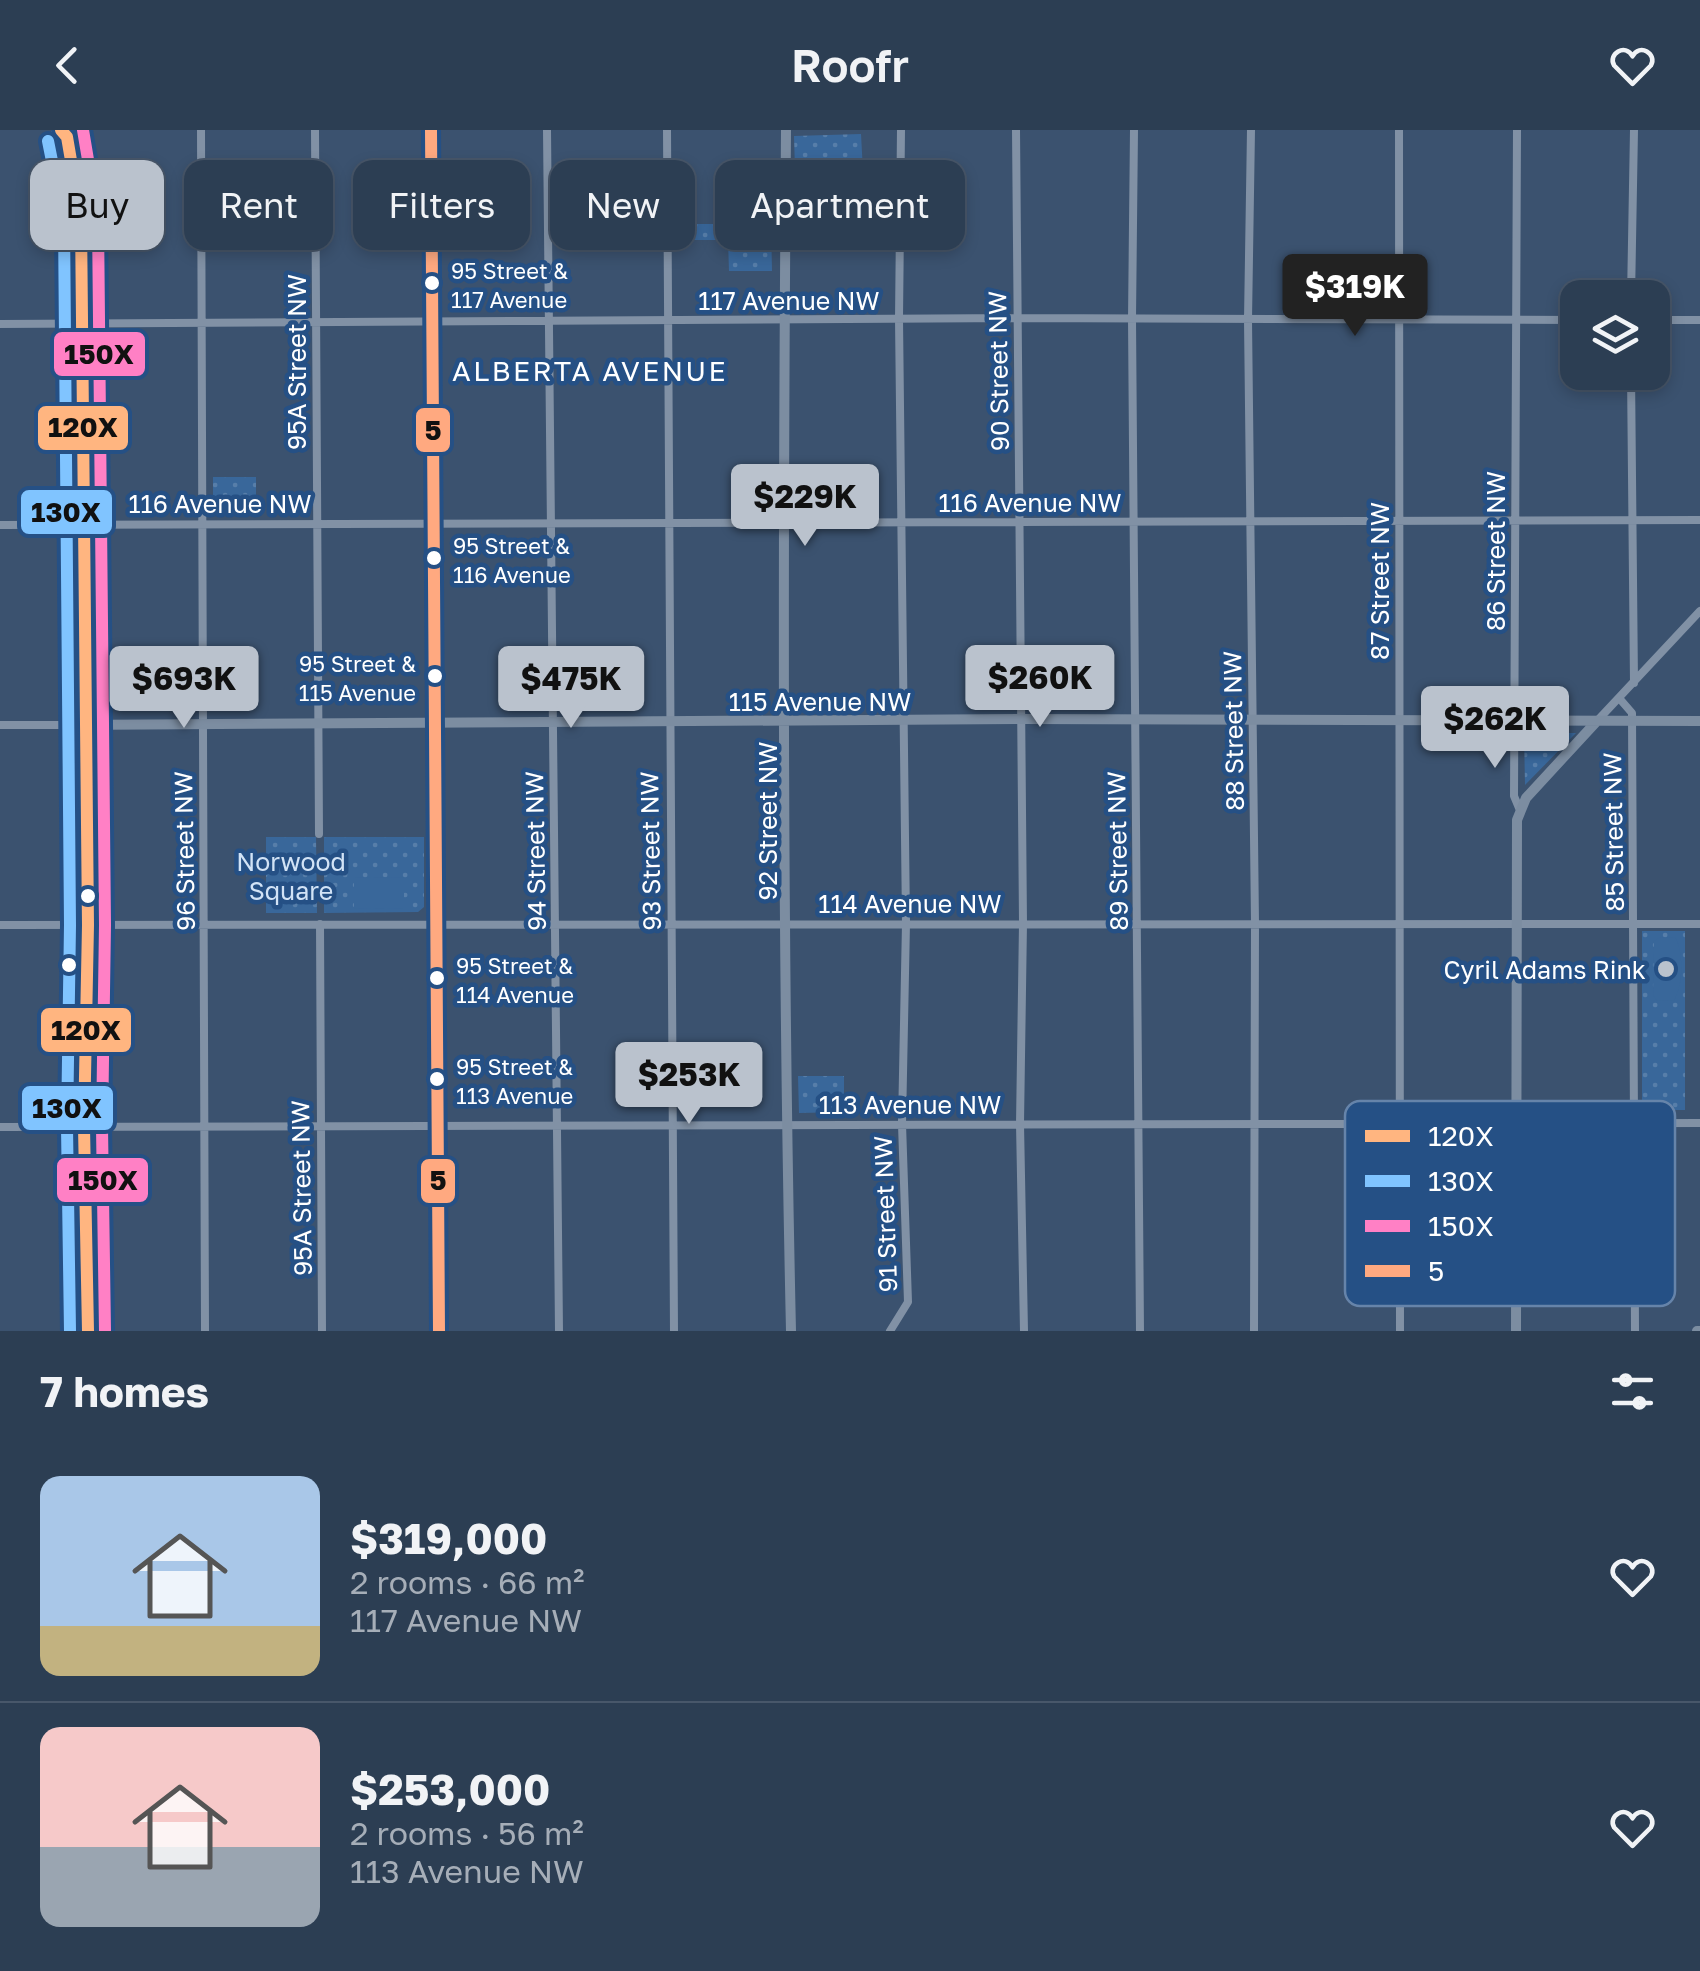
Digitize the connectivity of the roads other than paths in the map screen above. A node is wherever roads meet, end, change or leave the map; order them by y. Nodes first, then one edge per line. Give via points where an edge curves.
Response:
1 (59, 130) edge
2 (87, 130) edge
3 (201, 130) edge
4 (315, 130) edge
5 (431, 130) edge
6 (547, 130) edge
7 (667, 130) edge
8 (786, 130) edge
9 (900, 130) edge
10 (1016, 130) edge
11 (1134, 130) edge
12 (1252, 130) edge
13 (1399, 130) edge
14 (1516, 130) edge
15 (1634, 130) edge
16 (72, 160) edge
17 (84, 160) edge
18 (81, 250) edge
19 (1631, 280) edge
20 (1017, 318) junction
21 (783, 319) junction
22 (899, 319) junction
23 (1132, 319) junction
24 (1398, 319) junction
25 (667, 320) junction
26 (1248, 320) junction
27 (1515, 320) junction
28 (1560, 320) edge
29 (1670, 320) edge
30 (1700, 320) edge
31 (550, 321) junction
32 (316, 322) junction
33 (433, 322) junction
34 (202, 323) junction
35 (0, 324) edge
36 (68, 324) junction
37 (82, 324) junction
38 (1631, 390) edge
39 (785, 520) junction
40 (1514, 520) junction
41 (1634, 520) junction
42 (1700, 520) edge
43 (668, 521) junction
44 (1400, 521) junction
45 (317, 522) junction
46 (434, 522) junction
47 (551, 522) junction
48 (1021, 522) junction
49 (1136, 522) junction
50 (1252, 522) junction
51 (202, 523) junction
52 (904, 523) junction
53 (69, 524) junction
54 (83, 524) junction
55 (0, 525) edge
56 (1700, 611) edge
57 (1634, 683) junction
58 (1619, 698) junction
59 (1135, 719) junction
60 (903, 720) junction
61 (1021, 720) junction
62 (1253, 720) junction
63 (786, 721) junction
64 (1400, 721) junction
65 (1514, 721) junction
66 (1597, 721) junction
67 (1632, 721) junction
68 (1700, 721) edge
69 (552, 722) junction
70 (668, 722) junction
71 (436, 723) junction
72 (203, 724) junction
73 (319, 724) junction
74 (0, 725) edge
75 (70, 725) junction
76 (84, 725) junction
77 (1520, 808) junction
78 (319, 834) dead end
79 (556, 923) junction
80 (671, 923) junction
81 (788, 923) junction
82 (906, 923) junction
83 (1023, 923) junction
84 (1138, 923) junction
85 (206, 924) junction
86 (320, 924) junction
87 (437, 924) junction
88 (1255, 924) junction
89 (1400, 924) junction
90 (1516, 924) junction
91 (1634, 924) junction
92 (1700, 924) edge
93 (0, 925) edge
94 (70, 925) junction
95 (88, 925) junction
96 (1398, 1101) edge
97 (1515, 1101) edge
98 (1633, 1101) edge
99 (1345, 1123) edge
100 (786, 1124) junction
101 (902, 1124) junction
102 (1020, 1124) junction
103 (1137, 1124) junction
104 (1253, 1124) junction
105 (556, 1125) junction
106 (670, 1125) junction
107 (436, 1126) junction
108 (0, 1127) edge
109 (70, 1127) junction
110 (84, 1127) junction
111 (204, 1127) junction
112 (320, 1127) junction
113 (1400, 1306) edge
114 (1516, 1306) edge
115 (1635, 1306) edge
116 (73, 1331) edge
117 (88, 1331) edge
118 (206, 1331) edge
119 (322, 1331) edge
120 (439, 1331) edge
121 (558, 1331) edge
122 (674, 1331) edge
123 (791, 1331) edge
124 (890, 1331) edge
125 (1024, 1331) edge
126 (1140, 1331) edge
127 (1254, 1331) edge
128 (1400, 1331) edge
129 (1516, 1331) edge
130 (1635, 1331) edge

1 - 16 street
1 - 36 street via 54,138 67,216
2 - 17 street
3 - 34 street, 96 Street NW
4 - 32 street, 95A Street NW
5 - 33 street
6 - 31 street, 94 Street NW
7 - 25 street, 93 Street NW
8 - 21 street, 92 Street NW
9 - 22 street, 91 Street NW
10 - 20 street, 90 Street NW
11 - 23 street, 89 Street NW
12 - 26 street, 88 Street NW
13 - 24 street, 87 Street NW
14 - 27 street, 86 Street NW
15 - 19 street
18 - 37 street
20 - 22 street, 117 Avenue NW
20 - 23 street, 117 Avenue NW
20 - 48 street, 90 Street NW
21 - 22 street, 117 Avenue NW
21 - 25 street, 117 Avenue NW
21 - 39 street, 92 Street NW
22 - 52 street, 91 Street NW
23 - 26 street, 117 Avenue NW
23 - 49 street, 89 Street NW
24 - 26 street, 117 Avenue NW
24 - 27 street, 117 Avenue NW
24 - 44 street, 87 Street NW
25 - 31 street, 117 Avenue NW
25 - 43 street, 93 Street NW
26 - 50 street, 88 Street NW
27 - 28 street, 117 Avenue NW
27 - 40 street, 86 Street NW
29 - 30 street
31 - 33 street, 117 Avenue NW
31 - 47 street, 94 Street NW
32 - 33 street, 117 Avenue NW
32 - 34 street, 117 Avenue NW
32 - 45 street, 95A Street NW
33 - 46 street
34 - 37 street, 117 Avenue NW
34 - 51 street, 96 Street NW
35 - 36 street, 117 Avenue NW
36 - 37 street, 117 Avenue NW
36 - 53 street
37 - 54 street
38 - 41 street
39 - 43 street, 116 Avenue NW
39 - 52 street, 116 Avenue NW
39 - 63 street, 92 Street NW
40 - 41 street, 116 Avenue NW
40 - 44 street, 116 Avenue NW
40 - 65 street, 86 Street NW
41 - 42 street, 116 Avenue NW
41 - 57 street
43 - 47 street, 116 Avenue NW
43 - 70 street, 93 Street NW
44 - 50 street, 116 Avenue NW
44 - 64 street, 87 Street NW
45 - 46 street, 116 Avenue NW
45 - 51 street, 116 Avenue NW
45 - 73 street, 95A Street NW
46 - 47 street, 116 Avenue NW
46 - 71 street
47 - 69 street, 94 Street NW
48 - 49 street, 116 Avenue NW
48 - 52 street, 116 Avenue NW
48 - 61 street, 90 Street NW
49 - 50 street, 116 Avenue NW
49 - 59 street, 89 Street NW
50 - 62 street, 88 Street NW
51 - 54 street, 116 Avenue NW
51 - 72 street, 96 Street NW
52 - 60 street, 91 Street NW
53 - 54 street, 116 Avenue NW
53 - 55 street, 116 Avenue NW
53 - 75 street
54 - 76 street
56 - 57 street
57 - 58 street
58 - 66 street
58 - 67 street, 85 Street NW
59 - 61 street, 115 Avenue NW
59 - 62 street, 115 Avenue NW
59 - 84 street, 89 Street NW
60 - 61 street, 115 Avenue NW
60 - 63 street, 115 Avenue NW
60 - 82 street, 91 Street NW
61 - 83 street, 90 Street NW
62 - 64 street, 115 Avenue NW
62 - 88 street, 88 Street NW
63 - 70 street, 115 Avenue NW
63 - 81 street, 92 Street NW
64 - 65 street, 115 Avenue NW
64 - 89 street, 87 Street NW
65 - 66 street, 115 Avenue NW
65 - 77 street, 86 Street NW via 1514,796
66 - 67 street, 115 Avenue NW
66 - 77 street
67 - 68 street, 115 Avenue NW
67 - 91 street, 85 Street NW
69 - 70 street, 115 Avenue NW
69 - 71 street, 115 Avenue NW
69 - 79 street, 94 Street NW
70 - 80 street, 93 Street NW
71 - 73 street, 115 Avenue NW
71 - 87 street
72 - 73 street, 115 Avenue NW
72 - 76 street, 115 Avenue NW
72 - 85 street, 96 Street NW
73 - 78 street, 95A Street NW
74 - 75 street, 115 Avenue NW
75 - 76 street, 115 Avenue NW
75 - 94 street
76 - 95 street
77 - 90 street, 86 Street NW
79 - 80 street, 114 Avenue NW
79 - 87 street, 114 Avenue NW
79 - 105 street, 94 Street NW
80 - 81 street, 114 Avenue NW
80 - 106 street, 93 Street NW
81 - 82 street, 114 Avenue NW
81 - 100 street, 92 Street NW
82 - 83 street, 114 Avenue NW
82 - 101 street, 91 Street NW
83 - 84 street, 114 Avenue NW
83 - 102 street, 90 Street NW
84 - 88 street, 114 Avenue NW
84 - 103 street, 89 Street NW
85 - 86 street, 114 Avenue NW
85 - 95 street, 114 Avenue NW
85 - 111 street, 96 Street NW
86 - 87 street, 114 Avenue NW
86 - 112 street, 95A Street NW
87 - 107 street
88 - 89 street, 114 Avenue NW
88 - 104 street, 88 Street NW
89 - 90 street, 114 Avenue NW
89 - 96 street, 87 Street NW
90 - 91 street, 114 Avenue NW
90 - 97 street, 86 Street NW
91 - 92 street, 114 Avenue NW
91 - 98 street, 85 Street NW
93 - 94 street, 114 Avenue NW
94 - 95 street, 114 Avenue NW
94 - 109 street
95 - 110 street
99 - 104 street, 113 Avenue NW
100 - 101 street, 113 Avenue NW
100 - 106 street, 113 Avenue NW
100 - 123 street, 92 Street NW
101 - 102 street, 113 Avenue NW
101 - 124 street, 91 Street NW via 908,1302
102 - 103 street, 113 Avenue NW
102 - 125 street, 90 Street NW
103 - 104 street, 113 Avenue NW
103 - 126 street, 89 Street NW
104 - 127 street, 88 Street NW
105 - 106 street, 113 Avenue NW
105 - 107 street, 113 Avenue NW
105 - 121 street, 94 Street NW
106 - 122 street, 93 Street NW
107 - 112 street, 113 Avenue NW
107 - 120 street
108 - 109 street, 113 Avenue NW
109 - 110 street, 113 Avenue NW
109 - 116 street
110 - 111 street, 113 Avenue NW
110 - 117 street
111 - 112 street, 113 Avenue NW
111 - 118 street, 96 Street NW
112 - 119 street, 95A Street NW
113 - 128 street, 87 Street NW
114 - 129 street, 86 Street NW
115 - 130 street, 85 Street NW

